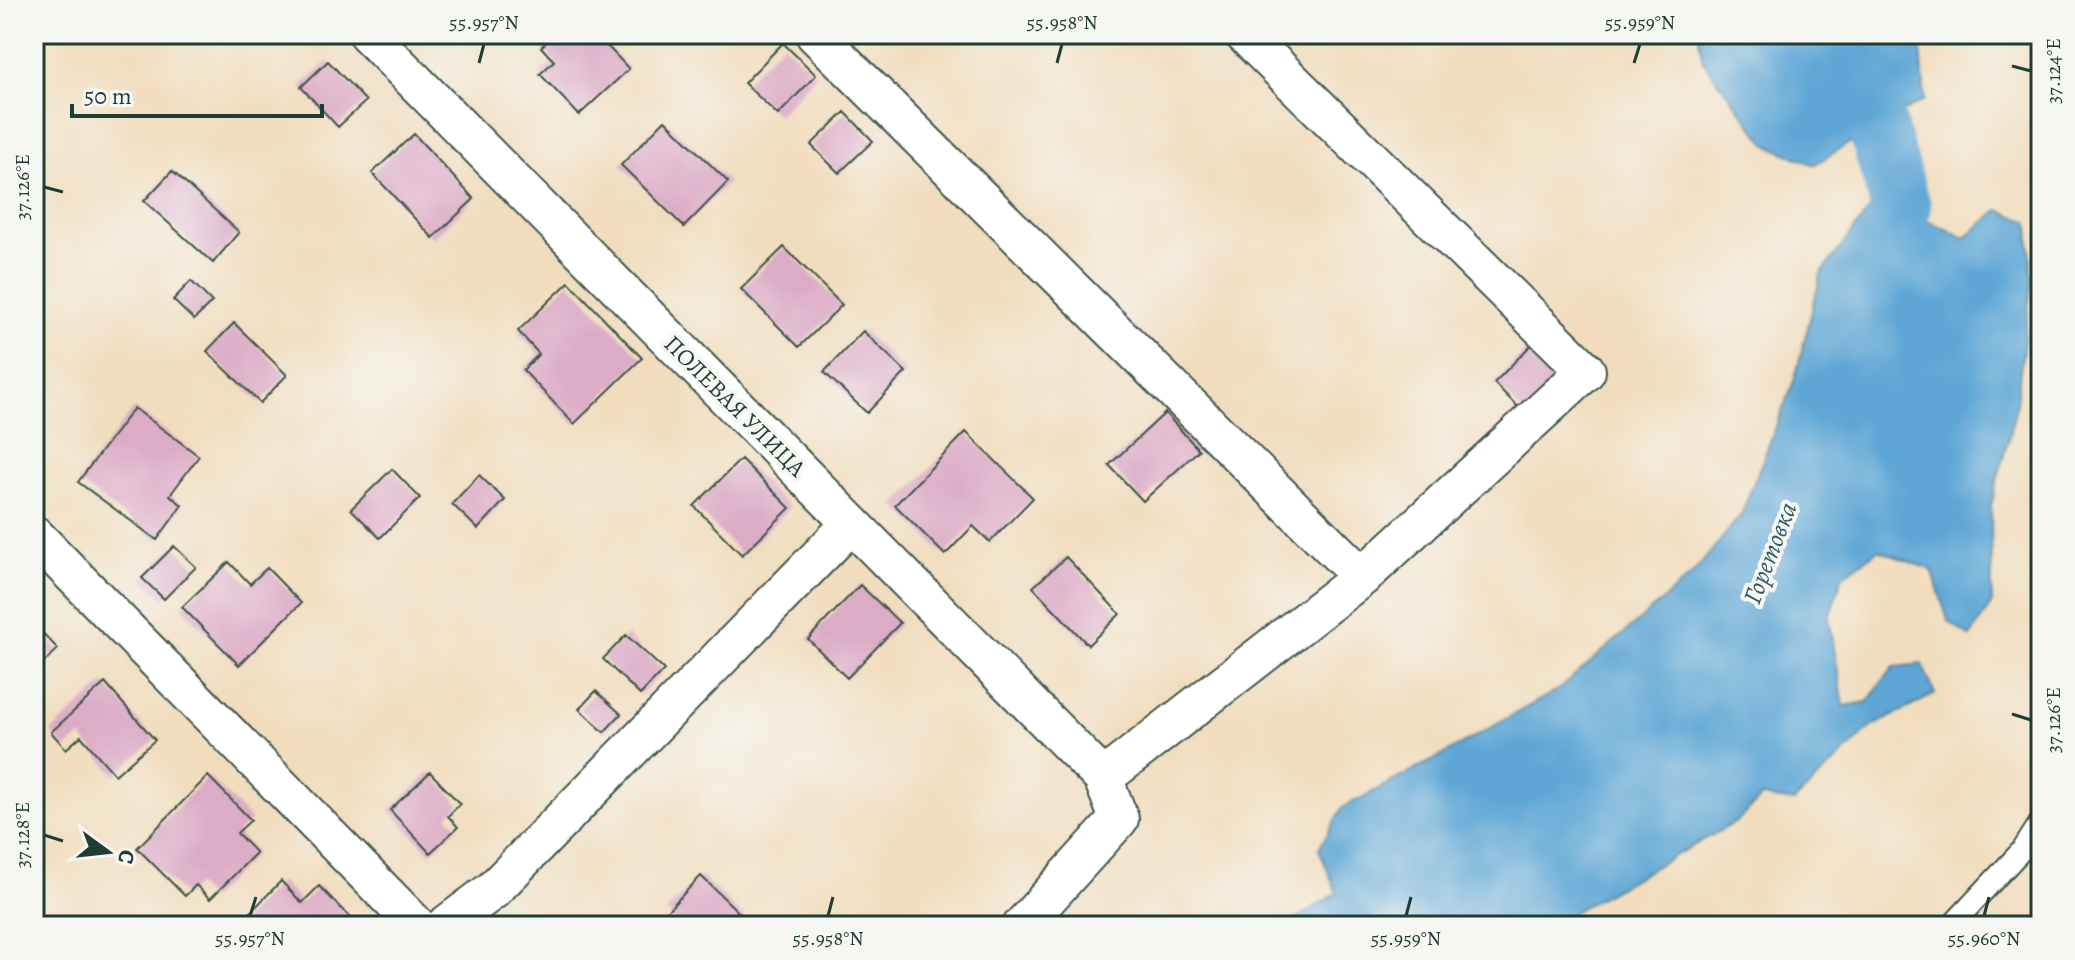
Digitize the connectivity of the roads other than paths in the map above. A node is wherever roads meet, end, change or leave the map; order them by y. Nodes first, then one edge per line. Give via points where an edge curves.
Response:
1 (368, 34) edge
2 (815, 34) edge
3 (1244, 34) edge
4 (851, 524) junction
5 (34, 535) edge
6 (1362, 577) junction
7 (1103, 778) junction
8 (2041, 821) edge
9 (417, 926) edge
10 (445, 926) edge
11 (1022, 926) edge
12 (1951, 926) edge

1 - 4 street, ПОЛЕВАЯ УЛИЦА
2 - 6 street
3 - 6 street via 1586,371
4 - 7 street, ПОЛЕВАЯ УЛИЦА
4 - 10 street via 493,890
5 - 9 street
6 - 7 street
7 - 11 street via 1119,819
8 - 12 lane via 2023,849

